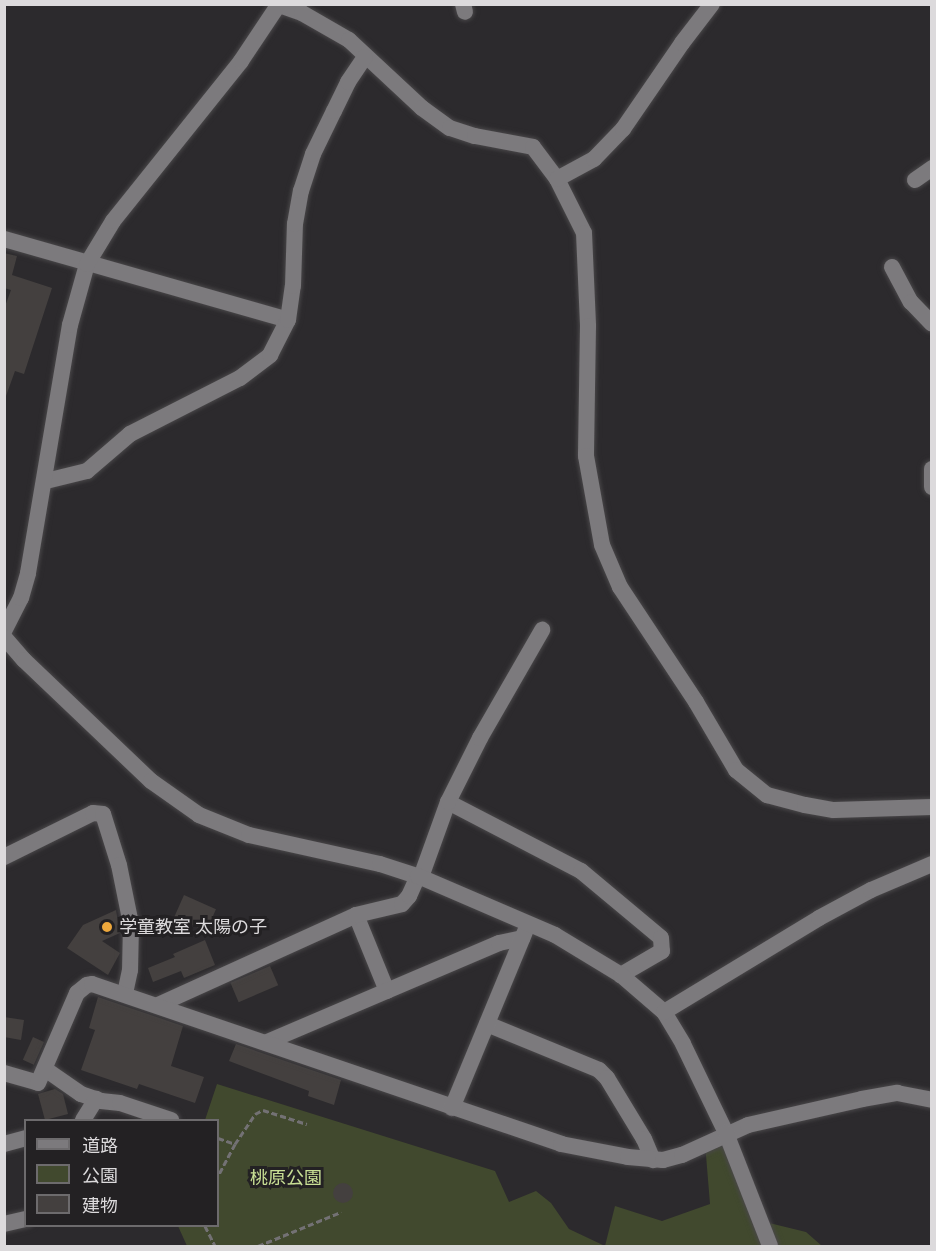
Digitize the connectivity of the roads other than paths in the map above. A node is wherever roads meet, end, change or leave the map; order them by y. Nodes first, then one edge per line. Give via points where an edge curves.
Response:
1 (712, 4) edge
2 (278, 5) edge
3 (365, 57) junction
4 (932, 168) edge
5 (557, 179) junction
6 (915, 180) dead end
7 (4, 239) edge
8 (87, 264) junction
9 (892, 267) dead end
10 (288, 320) junction
11 (932, 324) edge
12 (932, 469) edge
13 (46, 481) junction
14 (932, 487) edge
15 (542, 630) dead end
16 (4, 631) edge
17 (4, 637) edge
18 (448, 802) junction
19 (932, 807) edge
20 (4, 857) edge
21 (932, 864) edge
22 (420, 877) junction
23 (356, 915) junction
24 (525, 931) junction
25 (621, 975) junction
26 (387, 991) junction
27 (125, 994) junction
28 (158, 1005) junction
29 (664, 1012) junction
30 (487, 1024) junction
31 (267, 1042) junction
32 (45, 1069) junction
33 (4, 1073) edge
34 (96, 1099) junction
35 (932, 1100) edge
36 (452, 1108) junction
37 (84, 1119) edge
38 (168, 1119) edge
39 (726, 1133) junction
40 (24, 1139) edge
41 (4, 1144) edge
42 (653, 1160) junction
43 (24, 1219) edge
44 (4, 1224) edge
45 (770, 1246) edge

1 - 5 street via 623,129 594,159
2 - 3 street via 302,13 349,40
2 - 8 street via 241,61 113,221
3 - 5 street via 450,128 533,147
3 - 10 street via 334,111 301,191
4 - 6 street
5 - 19 street via 584,233 588,326 586,456 595,519 620,587 696,702 724,753 752,786 780,800 834,810
7 - 8 street
8 - 10 street
8 - 13 street via 69,325
9 - 11 street via 911,302
10 - 13 street via 270,355 240,378 130,434 87,471
12 - 14 street
13 - 16 street via 28,573 21,598
15 - 18 street
17 - 22 street via 152,781 199,815 249,835 380,864
18 - 22 street
18 - 25 street via 581,871 661,938 662,951
20 - 27 street via 93,813 103,814 131,924
21 - 29 street via 819,918
22 - 23 street via 402,904
22 - 24 street
23 - 26 street
23 - 28 street
24 - 25 street via 588,953
24 - 26 street
24 - 30 street
25 - 29 street
26 - 31 street
27 - 28 street
27 - 32 street via 92,984 82,988
28 - 31 street
29 - 39 street
30 - 36 street
30 - 42 street via 603,1074
31 - 36 street
32 - 33 street via 38,1083
32 - 34 street via 81,1094
34 - 37 street
34 - 38 street
35 - 39 street via 897,1094 784,1116
36 - 42 street via 561,1144
39 - 42 street via 682,1155
39 - 45 street
40 - 41 street
43 - 44 street

